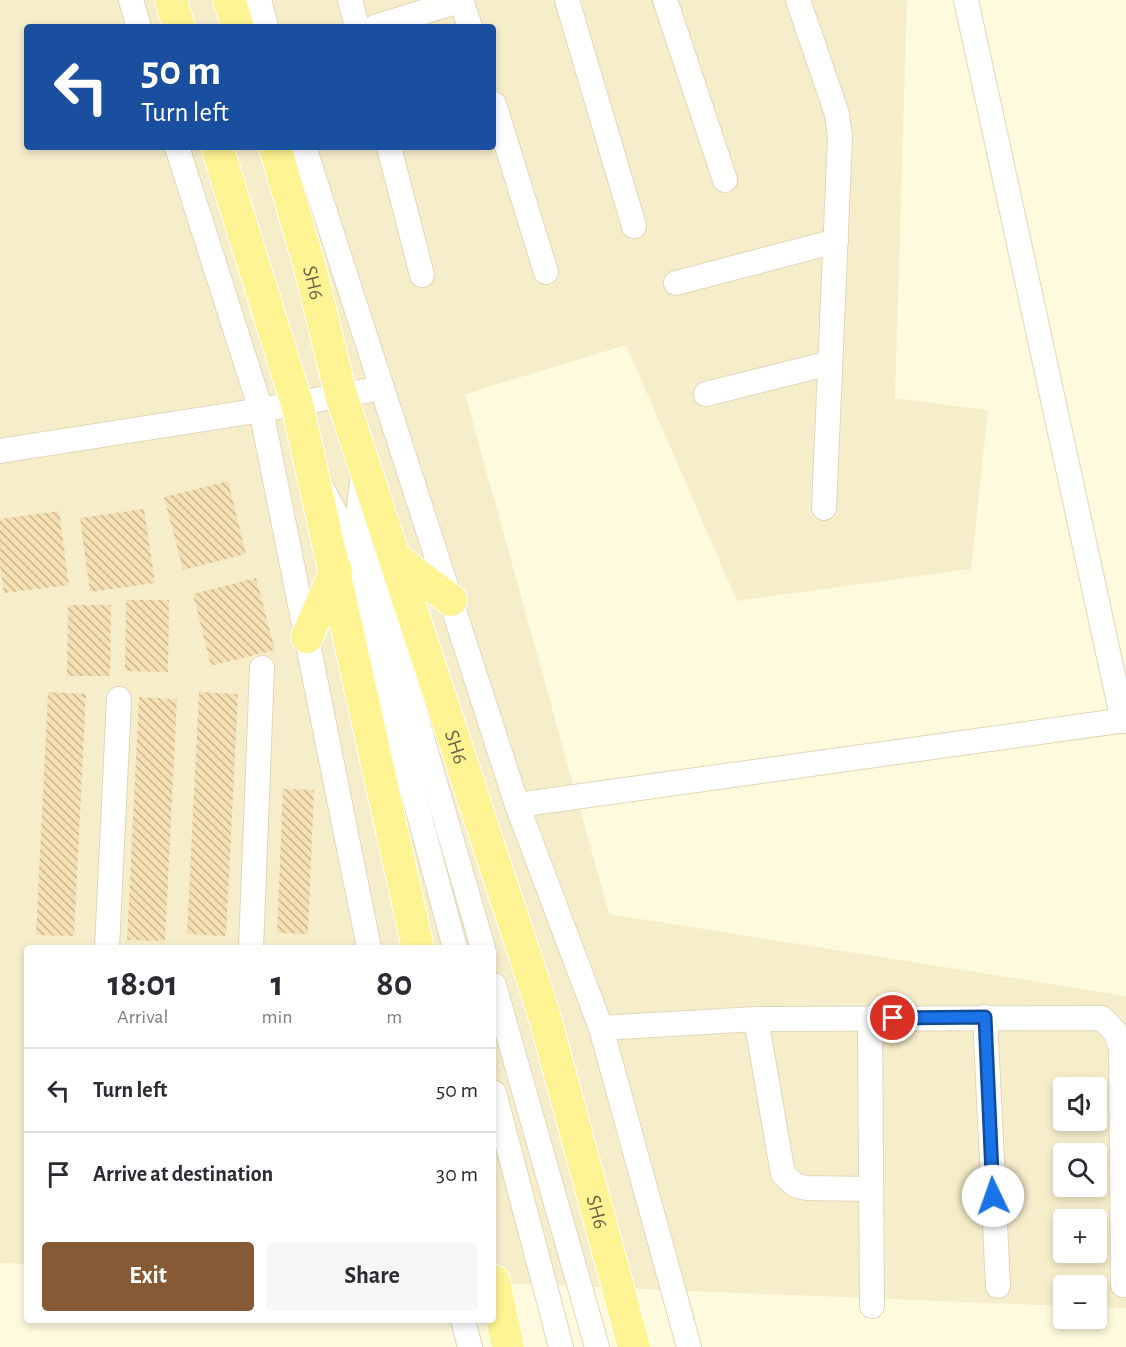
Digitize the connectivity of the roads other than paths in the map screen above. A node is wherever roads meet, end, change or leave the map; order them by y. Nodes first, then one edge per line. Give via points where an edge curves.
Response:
1 (131, 0) edge
2 (171, 0) edge
3 (229, 0) edge
4 (259, 0) edge
5 (350, 0) edge
6 (462, 0) edge
7 (567, 0) edge
8 (665, 0) edge
9 (798, 0) edge
10 (966, 0) edge
11 (138, 24) edge
12 (178, 24) edge
13 (237, 24) edge
14 (265, 24) edge
15 (356, 24) edge
16 (385, 24) edge
17 (469, 24) edge
18 (496, 110) edge
19 (178, 150) edge
20 (218, 150) edge
21 (276, 150) edge
22 (305, 150) edge
23 (390, 150) edge
24 (724, 180) dead end
25 (634, 226) dead end
26 (836, 242) junction
27 (546, 272) dead end
28 (422, 275) dead end
29 (676, 283) dead end
30 (830, 363) junction
31 (382, 388) junction
32 (706, 394) dead end
33 (341, 395) junction
34 (297, 404) junction
35 (261, 410) junction
36 (0, 451) edge
37 (364, 464) junction
38 (314, 472) junction
39 (824, 508) dead end
40 (395, 558) junction
41 (336, 570) junction
42 (451, 600) junction
43 (307, 636) junction
44 (262, 668) dead end
45 (119, 699) dead end
46 (1125, 721) edge
47 (517, 805) junction
48 (106, 945) edge
49 (250, 945) edge
50 (368, 945) edge
51 (417, 945) edge
52 (454, 945) edge
53 (482, 945) edge
54 (496, 992) edge
55 (985, 1017) junction
56 (870, 1018) junction
57 (756, 1019) junction
58 (601, 1028) junction
59 (496, 1101) edge
60 (871, 1189) junction
61 (1123, 1285) dead end
62 (998, 1286) dead end
63 (496, 1290) edge
64 (872, 1306) dead end
65 (464, 1323) edge
66 (470, 1347) edge
67 (508, 1347) edge
68 (561, 1347) edge
69 (597, 1347) edge
70 (634, 1347) edge
71 (689, 1347) edge

1 - 11 street
2 - 12 main road
3 - 13 main road
4 - 14 street
5 - 15 street
6 - 16 street
6 - 17 street
7 - 25 street
8 - 24 street
9 - 26 street via 837,114 840,137
10 - 46 street
18 - 27 street
19 - 35 street
20 - 34 main road
21 - 33 main road, SH6
22 - 31 street
23 - 28 street
26 - 29 street
26 - 30 street
30 - 32 street
30 - 39 street
31 - 33 street
31 - 42 street
33 - 34 street
33 - 37 main road, SH6
34 - 35 street
34 - 38 main road
35 - 36 street
35 - 43 street
37 - 40 main road, SH6
37 - 53 street via 358,517
38 - 41 main road
38 - 52 street via 341,524
40 - 42 main road
40 - 70 main road, SH6 via 534,981
41 - 43 main road
41 - 51 main road
42 - 47 street
43 - 50 street
44 - 49 street
45 - 48 street
46 - 47 street
47 - 58 street
54 - 69 street
55 - 56 street
55 - 61 street via 1102,1018 1115,1032 1121,1048
55 - 62 street
56 - 57 street
56 - 60 street
57 - 58 street
57 - 60 street via 783,1174 795,1185 806,1188
58 - 71 street
59 - 68 street
60 - 64 street
63 - 67 main road
65 - 66 street

